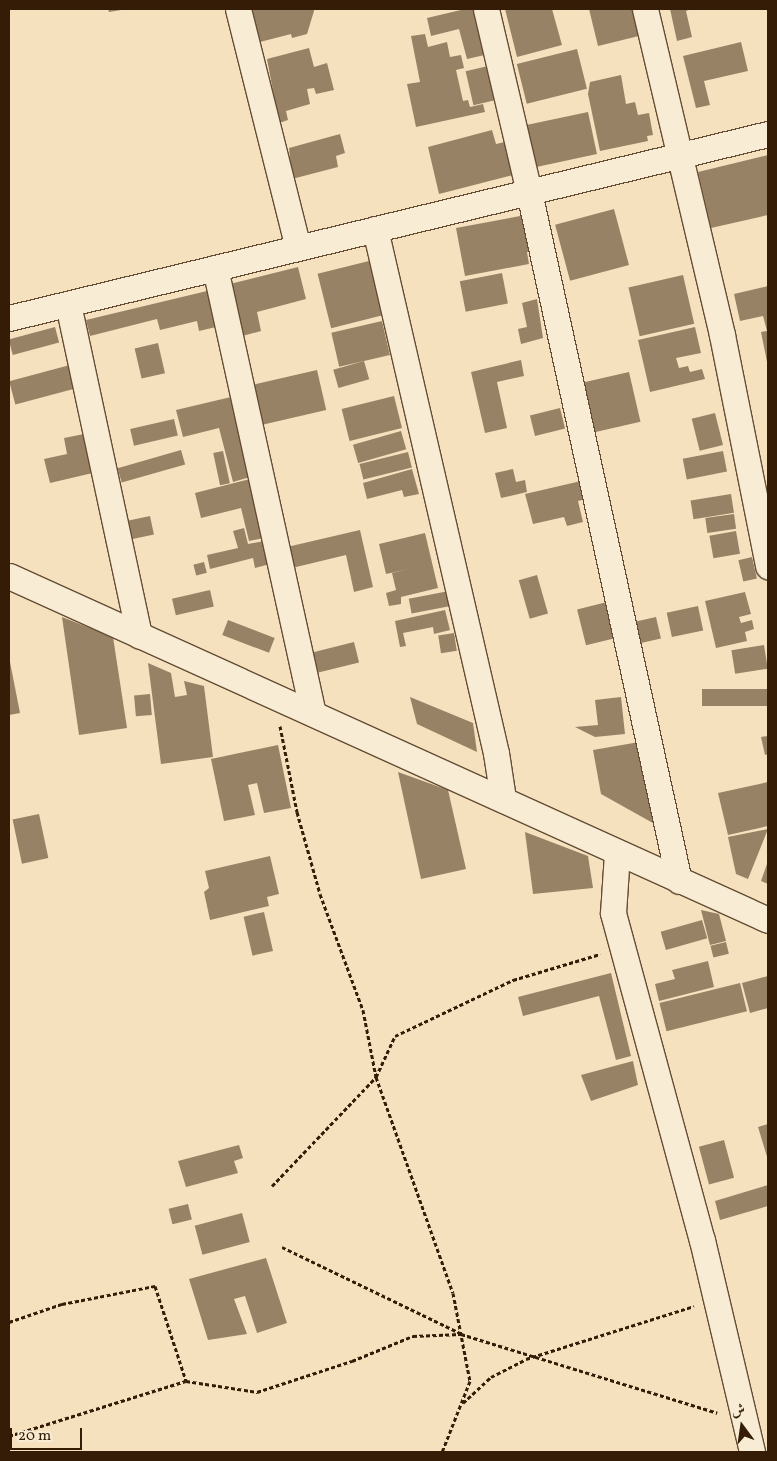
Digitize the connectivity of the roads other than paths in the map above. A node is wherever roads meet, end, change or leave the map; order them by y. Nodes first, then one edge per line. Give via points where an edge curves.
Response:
1 (238, 9) edge
2 (486, 9) edge
3 (646, 9) edge
4 (768, 134) edge
5 (680, 156) junction
6 (529, 192) junction
7 (375, 229) junction
8 (298, 248) junction
9 (215, 268) junction
10 (68, 304) junction
11 (9, 318) edge
12 (768, 566) edge
13 (9, 576) edge
14 (139, 635) junction
15 (312, 713) junction
16 (502, 799) junction
17 (617, 853) junction
18 (679, 881) junction
19 (768, 920) edge
20 (752, 1452) edge

1 - 8 street
2 - 6 street
3 - 5 street
4 - 5 street
5 - 6 street
5 - 12 street via 722,335
6 - 7 street
6 - 18 street
7 - 8 street
7 - 16 street via 496,753
8 - 9 street
9 - 10 street
9 - 15 street
10 - 11 street
10 - 14 street
13 - 14 street
14 - 15 street
15 - 16 street
16 - 17 street
17 - 18 street
17 - 20 street via 613,913 716,1299
18 - 19 street

